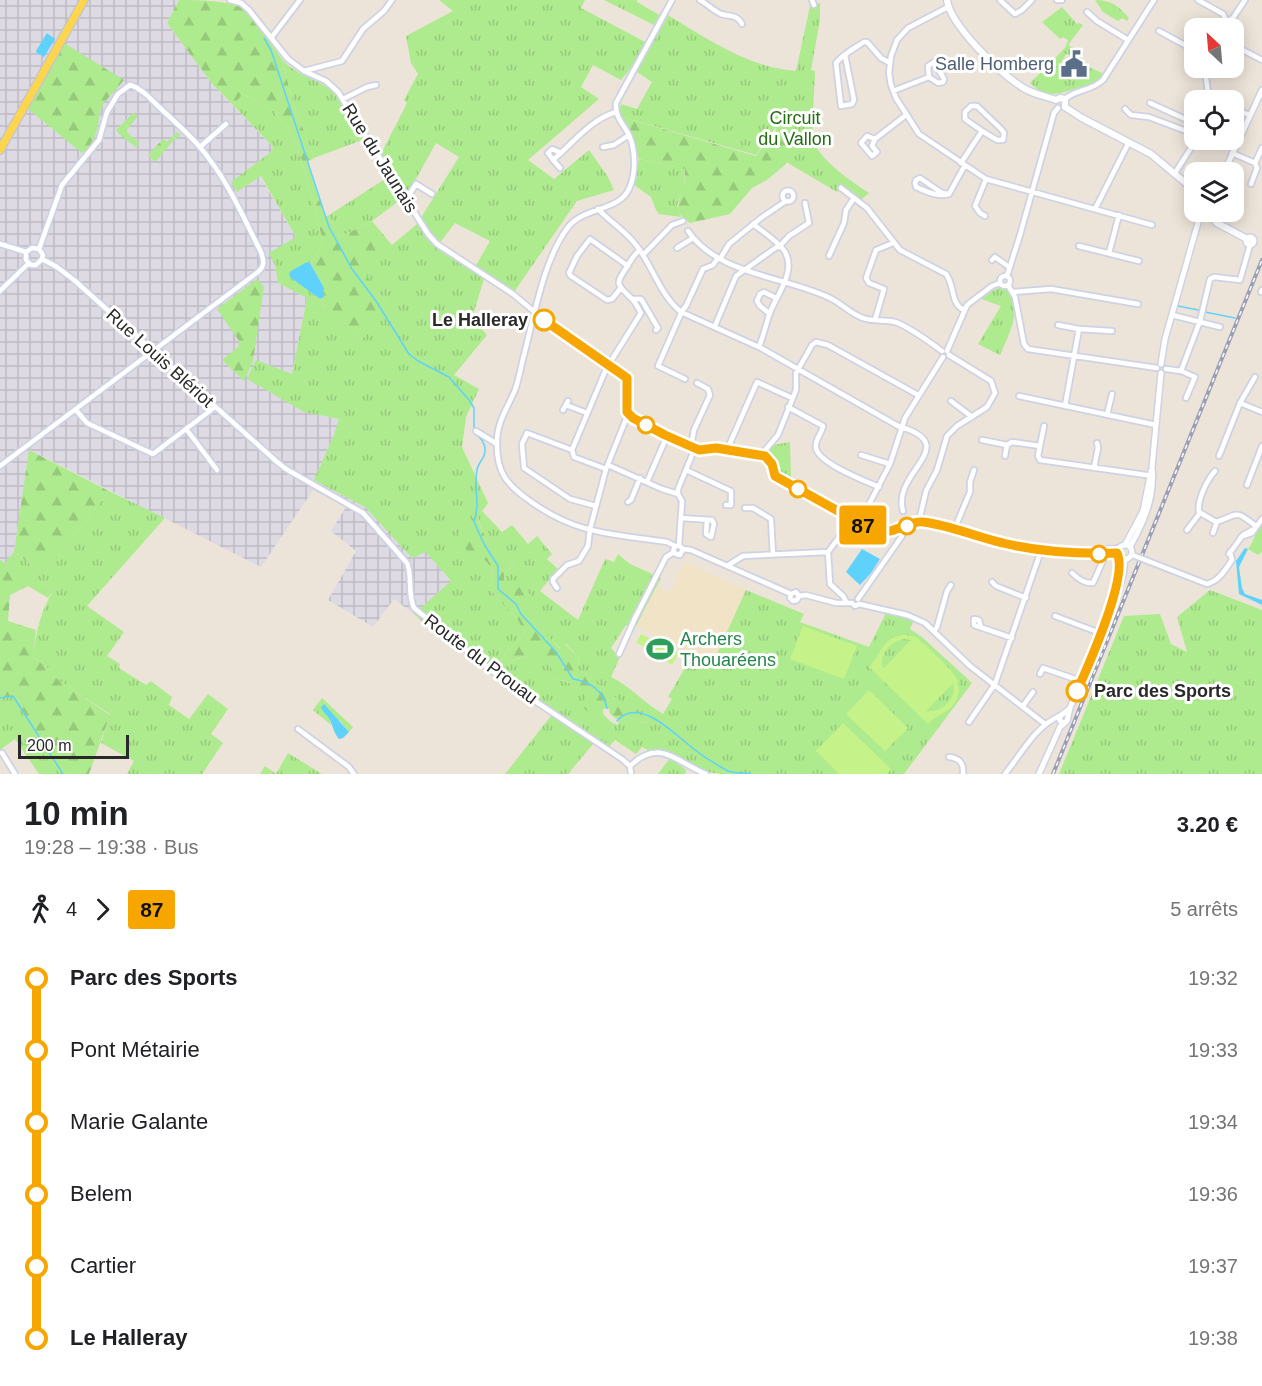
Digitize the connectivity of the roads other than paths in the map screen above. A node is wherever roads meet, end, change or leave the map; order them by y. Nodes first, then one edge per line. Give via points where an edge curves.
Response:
1 (84, 0) edge
2 (230, 0) edge
3 (300, 0) edge
4 (392, 0) edge
5 (672, 0) edge
6 (700, 0) edge
7 (1000, 0) edge
8 (1032, 0) edge
9 (1057, 0) edge
10 (1062, 0) edge
11 (1154, 0) edge
12 (1198, 0) edge
13 (1245, 0) edge
14 (947, 3) edge
15 (1087, 12) dead end
16 (1226, 18) edge
17 (1233, 18) edge
18 (742, 24) dead end
19 (1158, 31) dead end
20 (271, 38) junction
21 (1128, 40) junction
22 (1184, 45) edge
23 (1244, 51) edge
24 (845, 55) junction
25 (1262, 60) edge
26 (890, 63) junction
27 (304, 71) junction
28 (929, 77) junction
29 (376, 85) dead end
30 (35, 87) junction
31 (1262, 90) edge
32 (893, 91) junction
33 (343, 99) junction
34 (1061, 103) junction
35 (1150, 103) dead end
36 (1125, 109) dead end
37 (616, 112) junction
38 (1244, 113) edge
39 (906, 115) junction
40 (1250, 115) junction
41 (1184, 118) edge
42 (226, 124) dead end
43 (1184, 130) edge
44 (982, 131) junction
45 (629, 135) junction
46 (875, 140) junction
47 (1130, 142) junction
48 (200, 147) junction
49 (603, 147) dead end
50 (1262, 148) edge
51 (0, 150) edge
52 (1190, 150) edge
53 (1232, 153) junction
54 (0, 158) edge
55 (1227, 162) edge
56 (1255, 163) junction
57 (963, 164) junction
58 (560, 168) dead end
59 (1175, 173) junction
60 (986, 179) junction
61 (1184, 182) edge
62 (1251, 184) dead end
63 (842, 188) dead end
64 (1032, 193) junction
65 (432, 194) dead end
66 (949, 194) junction
67 (854, 198) junction
68 (406, 200) junction
69 (786, 201) dead end
70 (805, 203) dead end
71 (598, 209) junction
72 (1095, 209) junction
73 (1119, 215) junction
74 (985, 216) dead end
75 (683, 221) dead end
76 (1199, 222) edge
77 (1216, 222) edge
78 (753, 224) junction
79 (1152, 225) dead end
80 (688, 231) dead end
81 (693, 238) junction
82 (1253, 242) edge
83 (893, 243) junction
84 (0, 244) edge
85 (779, 246) junction
86 (1079, 246) dead end
87 (677, 248) dead end
88 (39, 249) junction
89 (26, 252) junction
90 (642, 252) junction
91 (1109, 253) junction
92 (829, 256) dead end
93 (719, 258) junction
94 (42, 260) junction
95 (992, 260) dead end
96 (1139, 261) dead end
97 (29, 263) junction
98 (628, 266) junction
99 (1009, 267) junction
100 (745, 269) junction
101 (1007, 276) junction
102 (784, 282) junction
103 (1000, 283) junction
104 (1008, 285) junction
105 (620, 289) junction
106 (0, 291) edge
107 (1013, 292) junction
108 (776, 298) junction
109 (633, 299) junction
110 (1138, 304) dead end
111 (964, 310) junction
112 (535, 312) junction
113 (681, 312) junction
114 (770, 314) junction
115 (1172, 315) junction
116 (874, 320) junction
117 (1200, 321) junction
118 (1058, 325) dead end
119 (715, 326) junction
120 (1220, 327) dead end
121 (1079, 329) junction
122 (656, 330) dead end
123 (1112, 331) dead end
124 (759, 347) junction
125 (153, 351) junction
126 (945, 354) junction
127 (1075, 357) junction
128 (609, 365) junction
129 (798, 368) junction
130 (1166, 369) joint
131 (1160, 371) junction
132 (1181, 371) junction
133 (1255, 377) dead end
134 (685, 379) dead end
135 (697, 383) dead end
136 (1112, 394) dead end
137 (918, 395) junction
138 (1019, 396) dead end
139 (792, 398) junction
140 (1186, 398) dead end
141 (951, 401) dead end
142 (1240, 403) junction
143 (566, 405) dead end
144 (788, 406) junction
145 (1065, 406) junction
146 (215, 408) junction
147 (76, 410) junction
148 (1262, 412) edge
149 (587, 413) junction
150 (628, 414) junction
151 (1107, 416) junction
152 (972, 417) junction
153 (1156, 425) junction
154 (901, 426) junction
155 (1044, 426) dead end
156 (187, 430) junction
157 (476, 431) dead end
158 (667, 436) junction
159 (982, 440) dead end
160 (1097, 443) dead end
161 (497, 444) junction
162 (1007, 445) junction
163 (1040, 446) junction
164 (1262, 446) edge
165 (693, 447) junction
166 (572, 450) junction
167 (727, 450) junction
168 (761, 455) junction
169 (861, 455) dead end
170 (1005, 456) dead end
171 (1219, 456) dead end
172 (276, 461) joint
173 (890, 464) junction
174 (0, 466) edge
175 (607, 467) junction
176 (1094, 468) junction
177 (217, 470) dead end
178 (686, 470) junction
179 (974, 470) dead end
180 (1215, 471) dead end
181 (1151, 476) junction
182 (640, 478) junction
183 (647, 482) junction
184 (969, 485) junction
185 (1247, 485) dead end
186 (879, 487) junction
187 (978, 488) dead end
188 (678, 494) junction
189 (628, 502) dead end
190 (726, 505) dead end
191 (596, 506) junction
192 (744, 508) dead end
193 (903, 511) dead end
194 (1200, 513) junction
195 (681, 518) junction
196 (1262, 519) edge
197 (707, 520) dead end
198 (853, 520) junction
199 (919, 521) junction
200 (1216, 522) junction
201 (901, 528) junction
202 (1255, 528) junction
203 (954, 530) junction
204 (1187, 530) dead end
205 (590, 531) junction
206 (1213, 533) dead end
207 (678, 548) junction
208 (1042, 548) junction
209 (1107, 551) junction
210 (1122, 551) junction
211 (828, 552) junction
212 (773, 555) junction
213 (1133, 555) joint
214 (727, 567) junction
215 (1072, 573) dead end
216 (992, 582) dead end
217 (951, 585) dead end
218 (557, 588) dead end
219 (1026, 598) junction
220 (859, 601) junction
221 (849, 603) junction
222 (1055, 616) dead end
223 (981, 627) dead end
224 (934, 631) junction
225 (1100, 633) junction
226 (1012, 638) junction
227 (619, 654) dead end
228 (1040, 674) dead end
229 (1081, 681) junction
230 (995, 684) junction
231 (1033, 692) dead end
232 (1023, 706) junction
233 (1061, 720) junction
234 (969, 722) dead end
235 (1045, 724) junction
236 (298, 729) dead end
237 (2, 753) dead end
238 (949, 757) dead end
239 (630, 766) junction
240 (15, 774) edge
241 (354, 774) edge
242 (631, 774) edge
243 (706, 774) edge
244 (963, 774) edge
245 (1005, 774) edge
246 (1039, 774) edge

1 - 30 main road
2 - 20 street, Rue du Jaunais via 245,6
3 - 20 street
4 - 27 street via 363,29 342,62
5 - 37 street via 621,92
6 - 18 street via 721,14 734,15
7 - 8 street via 1016,14
9 - 10 street
11 - 21 street
12 - 16 street
13 - 17 street
14 - 26 street via 908,28 897,40
14 - 34 main road via 968,39 1014,81
15 - 21 street
19 - 22 street
20 - 27 street, Rue du Jaunais
21 - 34 street via 1100,84 1072,94
23 - 25 street
24 - 24 street via 836,63 841,106 854,100
24 - 26 street via 867,42
26 - 32 street
27 - 33 street, Rue du Jaunais via 326,81
28 - 28 street via 938,83 945,79 934,62 928,66
28 - 32 street
29 - 33 street
30 - 51 main road
30 - 54 main road
31 - 40 street
32 - 39 street
33 - 68 street, Rue du Jaunais
34 - 47 main road
34 - 64 street via 1054,112
35 - 41 street
36 - 43 street via 1131,115 1149,117
37 - 45 street
37 - 58 street via 591,126 561,153 552,149 548,153
38 - 40 street
39 - 46 street
39 - 57 street via 919,134
40 - 53 street
42 - 48 street
44 - 44 street via 965,119 971,106 977,106 1001,129 1004,140
44 - 57 street
45 - 49 street
45 - 71 street via 634,159 629,190 620,200
46 - 46 street via 872,146 877,152 872,156 861,143 867,136
47 - 59 main road
47 - 72 street
48 - 88 street via 134,85 126,86 111,104 99,140 62,185
48 - 125 street via 228,188 261,252 263,267
50 - 56 street
52 - 59 street
53 - 55 street
53 - 56 street
56 - 62 street
57 - 60 street
57 - 66 street
59 - 61 main road
60 - 64 street
60 - 74 street via 975,206
63 - 67 street
64 - 72 street
64 - 99 street
65 - 68 street via 416,184
66 - 66 street via 940,196 916,187 916,180 920,178
67 - 83 street via 878,220
67 - 92 street
68 - 112 street, Rue du Jaunais via 437,244
69 - 78 street
70 - 85 street via 809,223
71 - 90 street
71 - 112 street via 578,217 562,236
72 - 73 street
73 - 79 street
73 - 91 street
75 - 90 street via 672,225
76 - 115 street
77 - 82 main road
78 - 85 street
78 - 93 street
80 - 81 street
81 - 87 street
81 - 93 street
82 - 117 street via 1240,280 1210,279
83 - 111 street via 946,274 955,302
83 - 116 street via 876,250 866,278 884,289
84 - 89 street
85 - 100 street
85 - 102 street via 788,260
86 - 91 street
88 - 89 street
88 - 94 street
89 - 97 street
90 - 98 street via 636,253
90 - 113 street via 665,294
91 - 96 street
93 - 100 street
93 - 113 street via 703,269
94 - 97 street via 36,265
94 - 125 street, Rue Louis Blériot via 74,280
95 - 99 street via 995,257
97 - 106 street
98 - 105 street via 619,282
98 - 105 street via 590,239 569,273 610,301
99 - 101 street
100 - 102 street
100 - 119 street via 736,276
101 - 103 street
101 - 104 street
102 - 108 street
102 - 116 street via 832,299 854,314
103 - 104 street
103 - 111 street
104 - 107 street
105 - 109 street
107 - 110 street via 1051,289
107 - 127 street via 1028,349
108 - 114 street
108 - 114 street via 764,292 757,301
109 - 122 street via 641,299
109 - 128 street via 641,313
111 - 126 street
112 - 128 street, Rue du Jaunais
112 - 161 street via 514,391 500,421
113 - 119 street
113 - 134 street via 658,366
114 - 124 street
115 - 117 street
115 - 131 street
116 - 126 street via 898,323
117 - 120 street
117 - 132 street
118 - 121 street
119 - 124 street
121 - 123 street
121 - 127 street
124 - 129 street
125 - 146 street, Rue Louis Blériot
125 - 147 street
126 - 137 street
126 - 152 street via 991,381 994,387 993,400
127 - 131 street
127 - 145 street
128 - 149 street
128 - 150 street, Rue du Jaunais via 627,378
129 - 137 street via 812,345 822,342
129 - 139 street
129 - 154 street
130 - 131 street
130 - 132 street
131 - 153 street
132 - 140 street via 1195,377
133 - 142 street
135 - 165 street via 708,389 710,395 694,430
136 - 151 street
137 - 154 street
138 - 145 street
139 - 144 street
139 - 167 street via 757,382
141 - 152 street
142 - 148 street
142 - 171 street
143 - 149 street
144 - 168 street via 777,435
144 - 186 street via 823,426 816,443 818,455
145 - 151 street
146 - 156 street
146 - 172 street, Rue Louis Blériot
147 - 156 street via 87,423 151,454
147 - 174 street
149 - 166 street
150 - 158 street
150 - 175 street
151 - 153 street
152 - 199 street via 946,436
153 - 181 street
154 - 173 street
154 - 193 street via 916,431 924,439 926,449 903,489
155 - 163 street
156 - 177 street
157 - 161 street
158 - 165 street
158 - 183 street
159 - 162 street
160 - 176 street
161 - 205 street via 501,471 509,485 555,518
162 - 163 street via 1012,442
162 - 170 street
163 - 176 street via 1040,460
164 - 185 street
165 - 167 street via 703,451
165 - 178 street
166 - 175 street via 574,457
166 - 191 street via 527,433 522,444 524,468 570,500
167 - 168 street
168 - 198 street via 770,461 775,476
169 - 173 street
172 - 239 street, Route du Prouau via 370,520 407,563 414,608 502,679
173 - 186 street
175 - 182 street
175 - 191 street
176 - 181 street
178 - 188 street
178 - 190 street via 731,491 731,505
179 - 184 street
180 - 194 street via 1198,506
181 - 210 street via 1146,518
182 - 183 street
182 - 189 street
183 - 188 street
184 - 187 street
184 - 203 street via 970,492
186 - 198 street via 866,510
188 - 195 street via 682,501
191 - 205 street
192 - 212 street via 753,508 771,519
194 - 200 street
194 - 204 street
195 - 197 street
195 - 207 street
196 - 202 street
198 - 201 street via 882,533
198 - 211 street
199 - 201 street
199 - 203 street
200 - 202 street via 1237,513
200 - 206 street
201 - 220 street via 902,536
202 - 213 street, bridge via 1250,535 1241,537 1230,552 1232,560 1228,566 1207,584
203 - 208 street via 1005,544
205 - 207 street via 667,542
205 - 218 street via 591,539 579,561 553,579
207 - 214 street via 692,550
207 - 227 street via 666,556
208 - 209 street via 1086,554
208 - 219 street
209 - 210 street
209 - 215 street via 1093,583
210 - 213 street
210 - 225 street via 1113,602
211 - 212 street
211 - 221 street via 830,584
212 - 214 street via 743,555
214 - 221 street via 791,594
216 - 219 street
217 - 224 street
219 - 226 street
220 - 221 street via 855,606
220 - 224 street via 917,619
222 - 225 street
223 - 226 street
224 - 230 street
225 - 229 street
226 - 230 street
228 - 229 street via 1043,668
229 - 233 street
230 - 232 street
230 - 234 street
231 - 232 street
232 - 235 street
233 - 235 street
233 - 246 street
235 - 245 street
236 - 241 street
237 - 240 street
238 - 244 street via 961,762
239 - 242 street
239 - 243 street via 662,752

